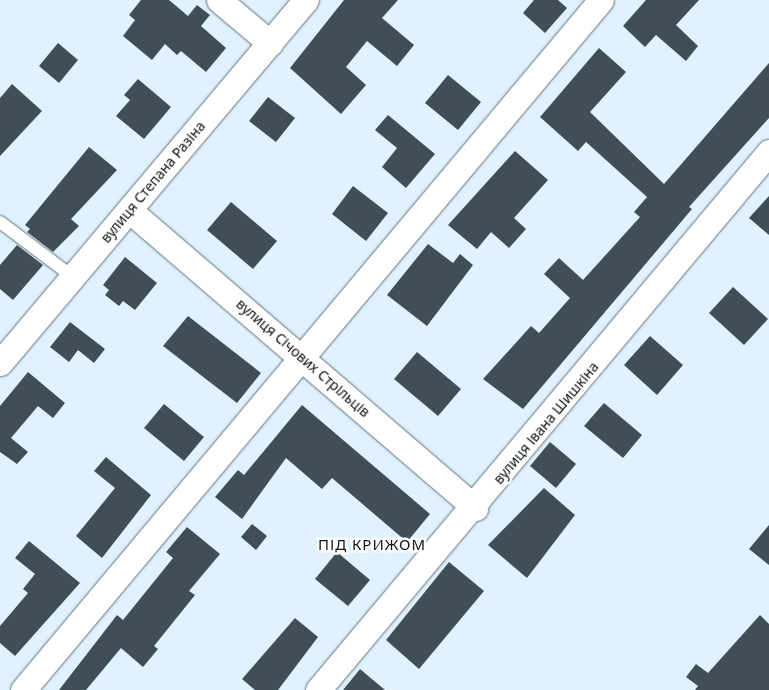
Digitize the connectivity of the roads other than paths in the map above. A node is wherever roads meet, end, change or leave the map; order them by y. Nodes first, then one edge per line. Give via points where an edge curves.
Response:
1 (219, 0) edge
2 (306, 0) edge
3 (601, 0) edge
4 (270, 43) junction
5 (769, 152) edge
6 (129, 210) junction
7 (0, 222) edge
8 (73, 277) junction
9 (303, 358) junction
10 (0, 364) edge
11 (475, 508) junction
12 (23, 690) edge
13 (318, 690) edge

1 - 4 street
2 - 4 street, вулиця Степана Разіна
3 - 9 street
4 - 6 street, вулиця Степана Разіна
5 - 11 street, вулиця Івана Шишкіна
6 - 8 street, вулиця Степана Разіна
6 - 9 street, вулиця Січових Стрільців
7 - 8 lane
8 - 10 street, вулиця Степана Разіна
9 - 11 street, вулиця Січових Стрільців
9 - 12 street
11 - 13 street, вулиця Івана Шишкіна

